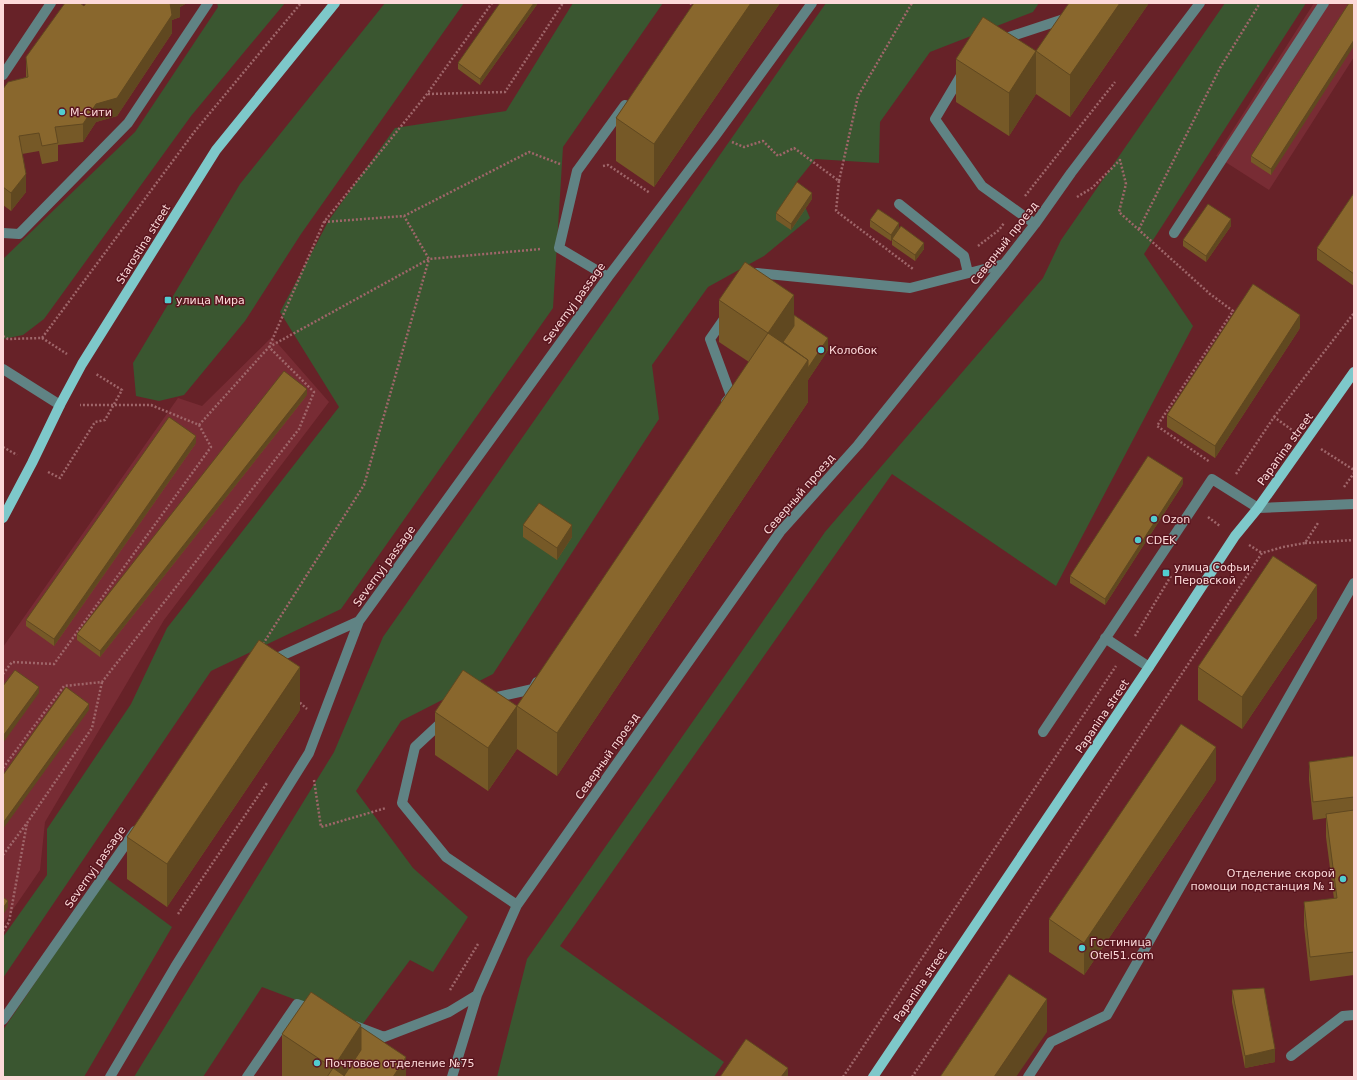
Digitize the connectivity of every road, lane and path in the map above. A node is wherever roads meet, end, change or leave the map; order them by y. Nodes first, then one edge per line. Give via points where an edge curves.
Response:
1 (51, 3) edge
2 (208, 3) edge
3 (301, 3) edge
4 (335, 3) edge
5 (492, 3) edge
6 (563, 3) edge
7 (690, 3) edge
8 (812, 3) edge
9 (912, 3) edge
10 (1079, 3) edge
11 (1200, 3) edge
12 (1260, 3) edge
13 (1324, 3) edge
14 (696, 7) edge
15 (991, 43) edge
16 (969, 60) edge
17 (3, 75) edge
18 (1119, 77) dead end
19 (427, 94) junction
20 (632, 96) edge
21 (734, 143) dead end
22 (577, 171) junction
23 (838, 181) junction
24 (656, 197) dead end
25 (1072, 199) dead end
26 (899, 204) dead end
27 (1015, 209) junction
28 (404, 216) junction
29 (324, 222) junction
30 (1035, 224) junction
31 (1139, 229) junction
32 (3, 233) edge
33 (1174, 233) dead end
34 (559, 248) junction
35 (964, 256) junction
36 (429, 259) junction
37 (1004, 264) junction
38 (916, 271) dead end
39 (968, 273) junction
40 (608, 277) junction
41 (748, 285) edge
42 (731, 309) edge
43 (1354, 313) edge
44 (3, 336) edge
45 (269, 347) junction
46 (3, 369) edge
47 (1354, 372) edge
48 (60, 405) junction
49 (722, 409) edge
50 (1274, 418) dead end
51 (199, 425) junction
52 (1214, 464) dead end
53 (1354, 504) edge
54 (1258, 508) junction
55 (3, 518) edge
56 (1354, 540) edge
57 (1305, 543) dead end
58 (1262, 553) dead end
59 (1174, 571) dead end
60 (1354, 583) edge
61 (359, 621) junction
62 (1105, 638) junction
63 (262, 645) edge
64 (1125, 651) junction
65 (264, 663) edge
66 (1149, 667) junction
67 (3, 674) edge
68 (542, 676) edge
69 (102, 682) junction
70 (294, 698) edge
71 (476, 701) edge
72 (312, 712) dead end
73 (450, 715) edge
74 (1043, 732) dead end
75 (309, 753) junction
76 (3, 768) edge
77 (267, 782) dead end
78 (402, 803) junction
79 (27, 823) junction
80 (140, 823) edge
81 (3, 855) edge
82 (516, 905) junction
83 (178, 914) dead end
84 (3, 931) edge
85 (477, 995) junction
86 (326, 1015) edge
87 (1354, 1015) edge
88 (3, 1020) edge
89 (348, 1024) edge
90 (1291, 1056) dead end
91 (110, 1077) edge
92 (247, 1077) edge
93 (452, 1077) edge
94 (843, 1077) edge
95 (873, 1077) edge
96 (912, 1077) edge
97 (1028, 1077) edge

1 - 17 street
2 - 32 street via 128,123 19,234
3 - 44 path via 195,131 42,338 8,339
4 - 48 main road, Starostina street via 216,150 82,364
5 - 19 path
6 - 19 path via 504,92
7 - 14 path
8 - 40 street, Severnyj passage
9 - 23 path via 858,96
10 - 15 street via 1070,17
11 - 30 street, Северный проезд
12 - 31 path via 1220,68
13 - 33 street
16 - 27 street via 935,119 982,186
18 - 27 path
19 - 29 path
20 - 22 street
21 - 23 path via 744,147 763,141 778,156 794,148
22 - 24 path via 608,165
22 - 28 path via 529,152
22 - 34 street
23 - 38 path via 836,211
25 - 31 path via 1092,188 1120,160 1126,184 1119,212
26 - 35 street
27 - 30 street
27 - 35 path via 999,230
28 - 29 path
28 - 36 path
29 - 45 path
30 - 37 street, Северный проезд
31 - 52 path via 1210,294 1234,311 1156,426
34 - 36 path
34 - 40 street
35 - 39 street
36 - 45 path
36 - 63 path via 364,485
37 - 39 street
37 - 82 street, Северный проезд via 858,445 780,532
39 - 41 street via 910,288 757,273
40 - 61 street, Severnyj passage
42 - 49 street via 710,339 731,396
43 - 50 path
45 - 51 path
45 - 69 path via 314,392 299,429
46 - 48 street
47 - 54 main road, Papanina street
48 - 51 path via 151,405
48 - 55 main road, Starostina street
51 - 67 path via 212,447 54,664 12,662
53 - 54 street
54 - 62 street via 1212,479
54 - 66 main road, Papanina street via 1235,536
56 - 57 path
58 - 96 path
59 - 64 path
60 - 97 street via 1107,1015 1051,1042
61 - 65 street, Severnyj passage
61 - 75 street, Severnyj passage
62 - 64 street
62 - 74 street
64 - 66 street
64 - 94 path
66 - 95 main road, Papanina street
68 - 71 street via 533,688
69 - 76 path via 64,686
69 - 79 path via 92,728
70 - 72 path
73 - 78 street via 415,747
75 - 78 path via 321,827
75 - 91 street, Severnyj passage via 175,967
77 - 83 path
78 - 82 street via 446,857
79 - 81 path
79 - 84 path via 9,922
80 - 88 street, Severnyj passage
82 - 85 street, Северный проезд
85 - 89 street via 449,1012 384,1037
85 - 93 street, Северный проезд
86 - 92 street via 297,1004
87 - 90 street via 1343,1016

